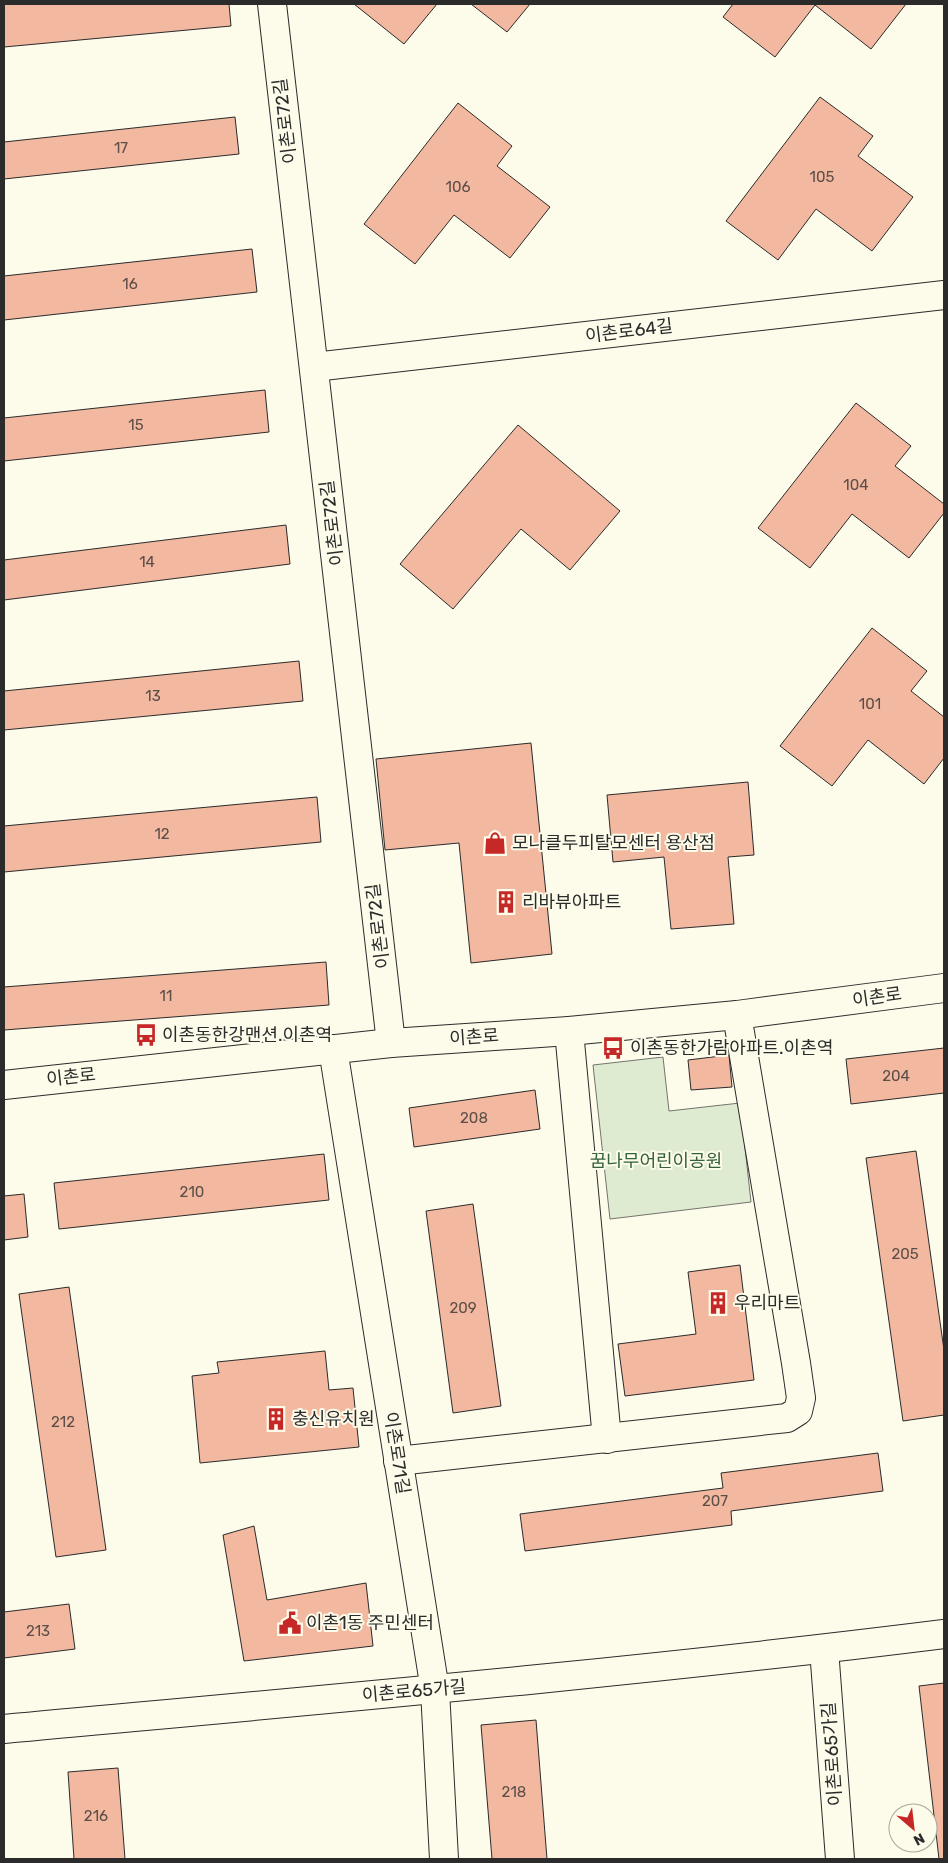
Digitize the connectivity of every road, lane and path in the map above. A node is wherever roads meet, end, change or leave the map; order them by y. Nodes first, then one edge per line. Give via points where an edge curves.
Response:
1 (272, 4) edge
2 (944, 295) edge
3 (314, 367) junction
4 (944, 988) edge
5 (737, 1015) junction
6 (569, 1031) junction
7 (391, 1043) junction
8 (333, 1049) junction
9 (4, 1085) edge
10 (608, 1439) junction
11 (398, 1461) junction
12 (944, 1634) edge
13 (824, 1648) junction
14 (435, 1690) junction
15 (4, 1729) edge
16 (444, 1859) edge
17 (840, 1859) edge

1 - 3 street, 이촌로72길
2 - 3 street, 이촌로64길
3 - 7 street, 이촌로72길
4 - 5 street, 이촌로
5 - 6 street, 이촌로
5 - 10 street via 796,1363 800,1405 798,1411 787,1418
6 - 7 street, 이촌로
6 - 10 street
7 - 8 street, 이촌로
8 - 9 street, 이촌로
8 - 11 street, 이촌로71길
10 - 11 street
11 - 14 street, 이촌로71길
12 - 13 street, 이촌로65가길
13 - 14 street, 이촌로65가길
13 - 17 street, 이촌로65가길
14 - 15 street, 이촌로65가길
14 - 16 street, 이촌로71길

